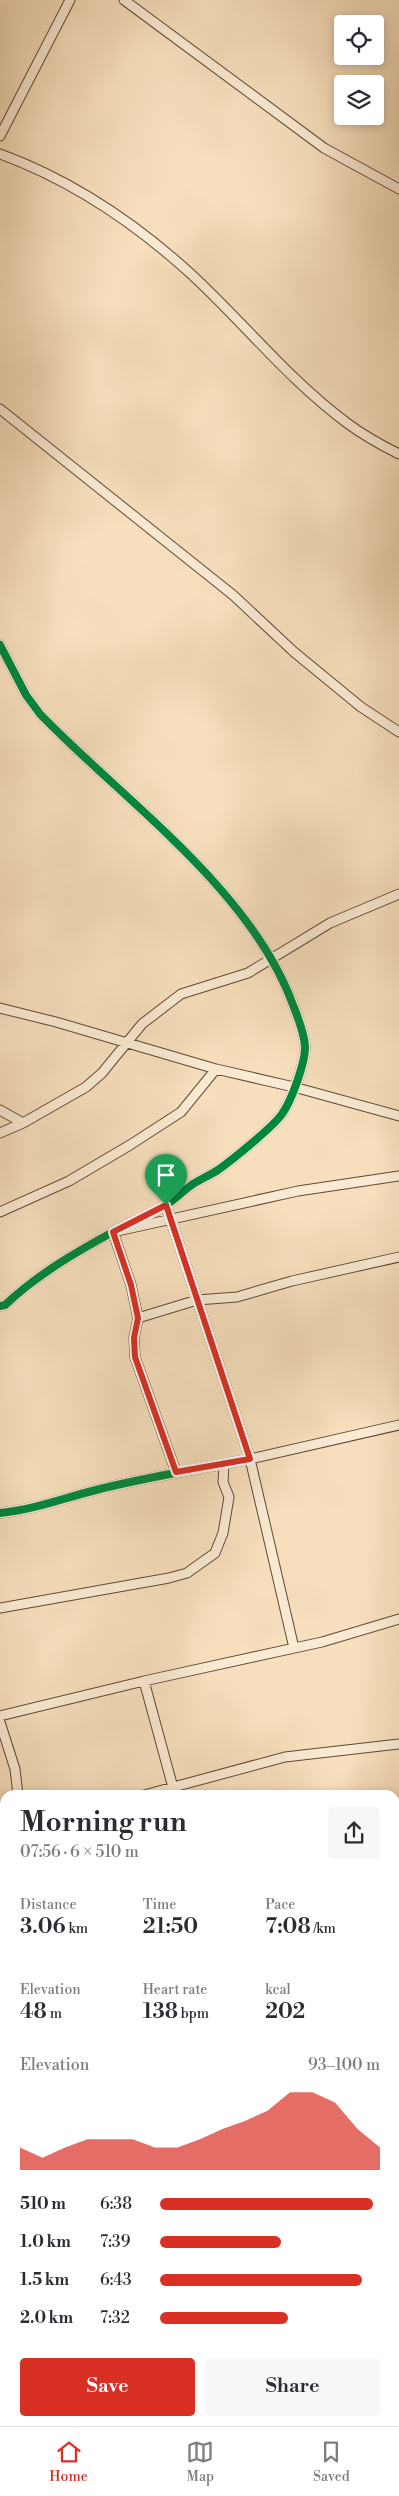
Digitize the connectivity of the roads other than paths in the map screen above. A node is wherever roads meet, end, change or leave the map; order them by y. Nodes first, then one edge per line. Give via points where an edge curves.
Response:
1 (70, 0) edge
2 (124, 0) edge
3 (0, 136) edge
4 (0, 154) edge
5 (399, 189) edge
6 (0, 409) edge
7 (399, 454) edge
8 (0, 645) edge
9 (399, 732) edge
10 (399, 894) edge
11 (273, 960) junction
12 (0, 1008) edge
13 (127, 1042) junction
14 (216, 1069) junction
15 (294, 1086) junction
16 (0, 1110) edge
17 (399, 1116) edge
18 (24, 1123) junction
19 (0, 1133) edge
20 (399, 1176) edge
21 (166, 1205) junction
22 (0, 1212) edge
23 (171, 1219) junction
24 (113, 1232) junction
25 (399, 1257) edge
26 (197, 1300) junction
27 (0, 1306) edge
28 (138, 1318) junction
29 (399, 1426) edge
30 (250, 1459) junction
31 (224, 1464) junction
32 (176, 1472) junction
33 (0, 1513) edge
34 (0, 1608) edge
35 (399, 1619) edge
36 (294, 1648) junction
37 (144, 1681) junction
38 (0, 1716) edge
39 (0, 1722) edge
40 (399, 1744) edge
41 (17, 1790) edge
42 (174, 1790) edge

1 - 3 street
2 - 5 street via 324,148
4 - 7 street via 43,172 133,225 192,275 321,402 347,424
6 - 9 street via 234,595 294,652 361,707
8 - 11 street via 26,695 40,714 204,873 239,913
10 - 11 street via 330,923
11 - 13 street via 248,973 181,994 156,1012
11 - 15 street via 300,1023 305,1047
12 - 13 street
13 - 14 street
13 - 18 street via 86,1087
14 - 15 street
14 - 22 street via 181,1112 69,1181
15 - 17 street
15 - 21 street via 282,1114 220,1169
16 - 18 street
18 - 19 street
20 - 23 street via 298,1191
21 - 23 street
21 - 24 street
23 - 24 street
23 - 26 street
24 - 27 street via 38,1276
24 - 28 street
25 - 26 street via 292,1280 237,1296
26 - 28 street
26 - 30 street
28 - 32 street via 135,1357
29 - 30 street
30 - 31 street
30 - 36 street
31 - 32 street
31 - 34 street via 223,1482 229,1497 223,1533 215,1553 187,1573
32 - 33 street
35 - 36 street
36 - 37 street
37 - 38 street
37 - 42 street
39 - 41 street
40 - 42 street via 285,1757

